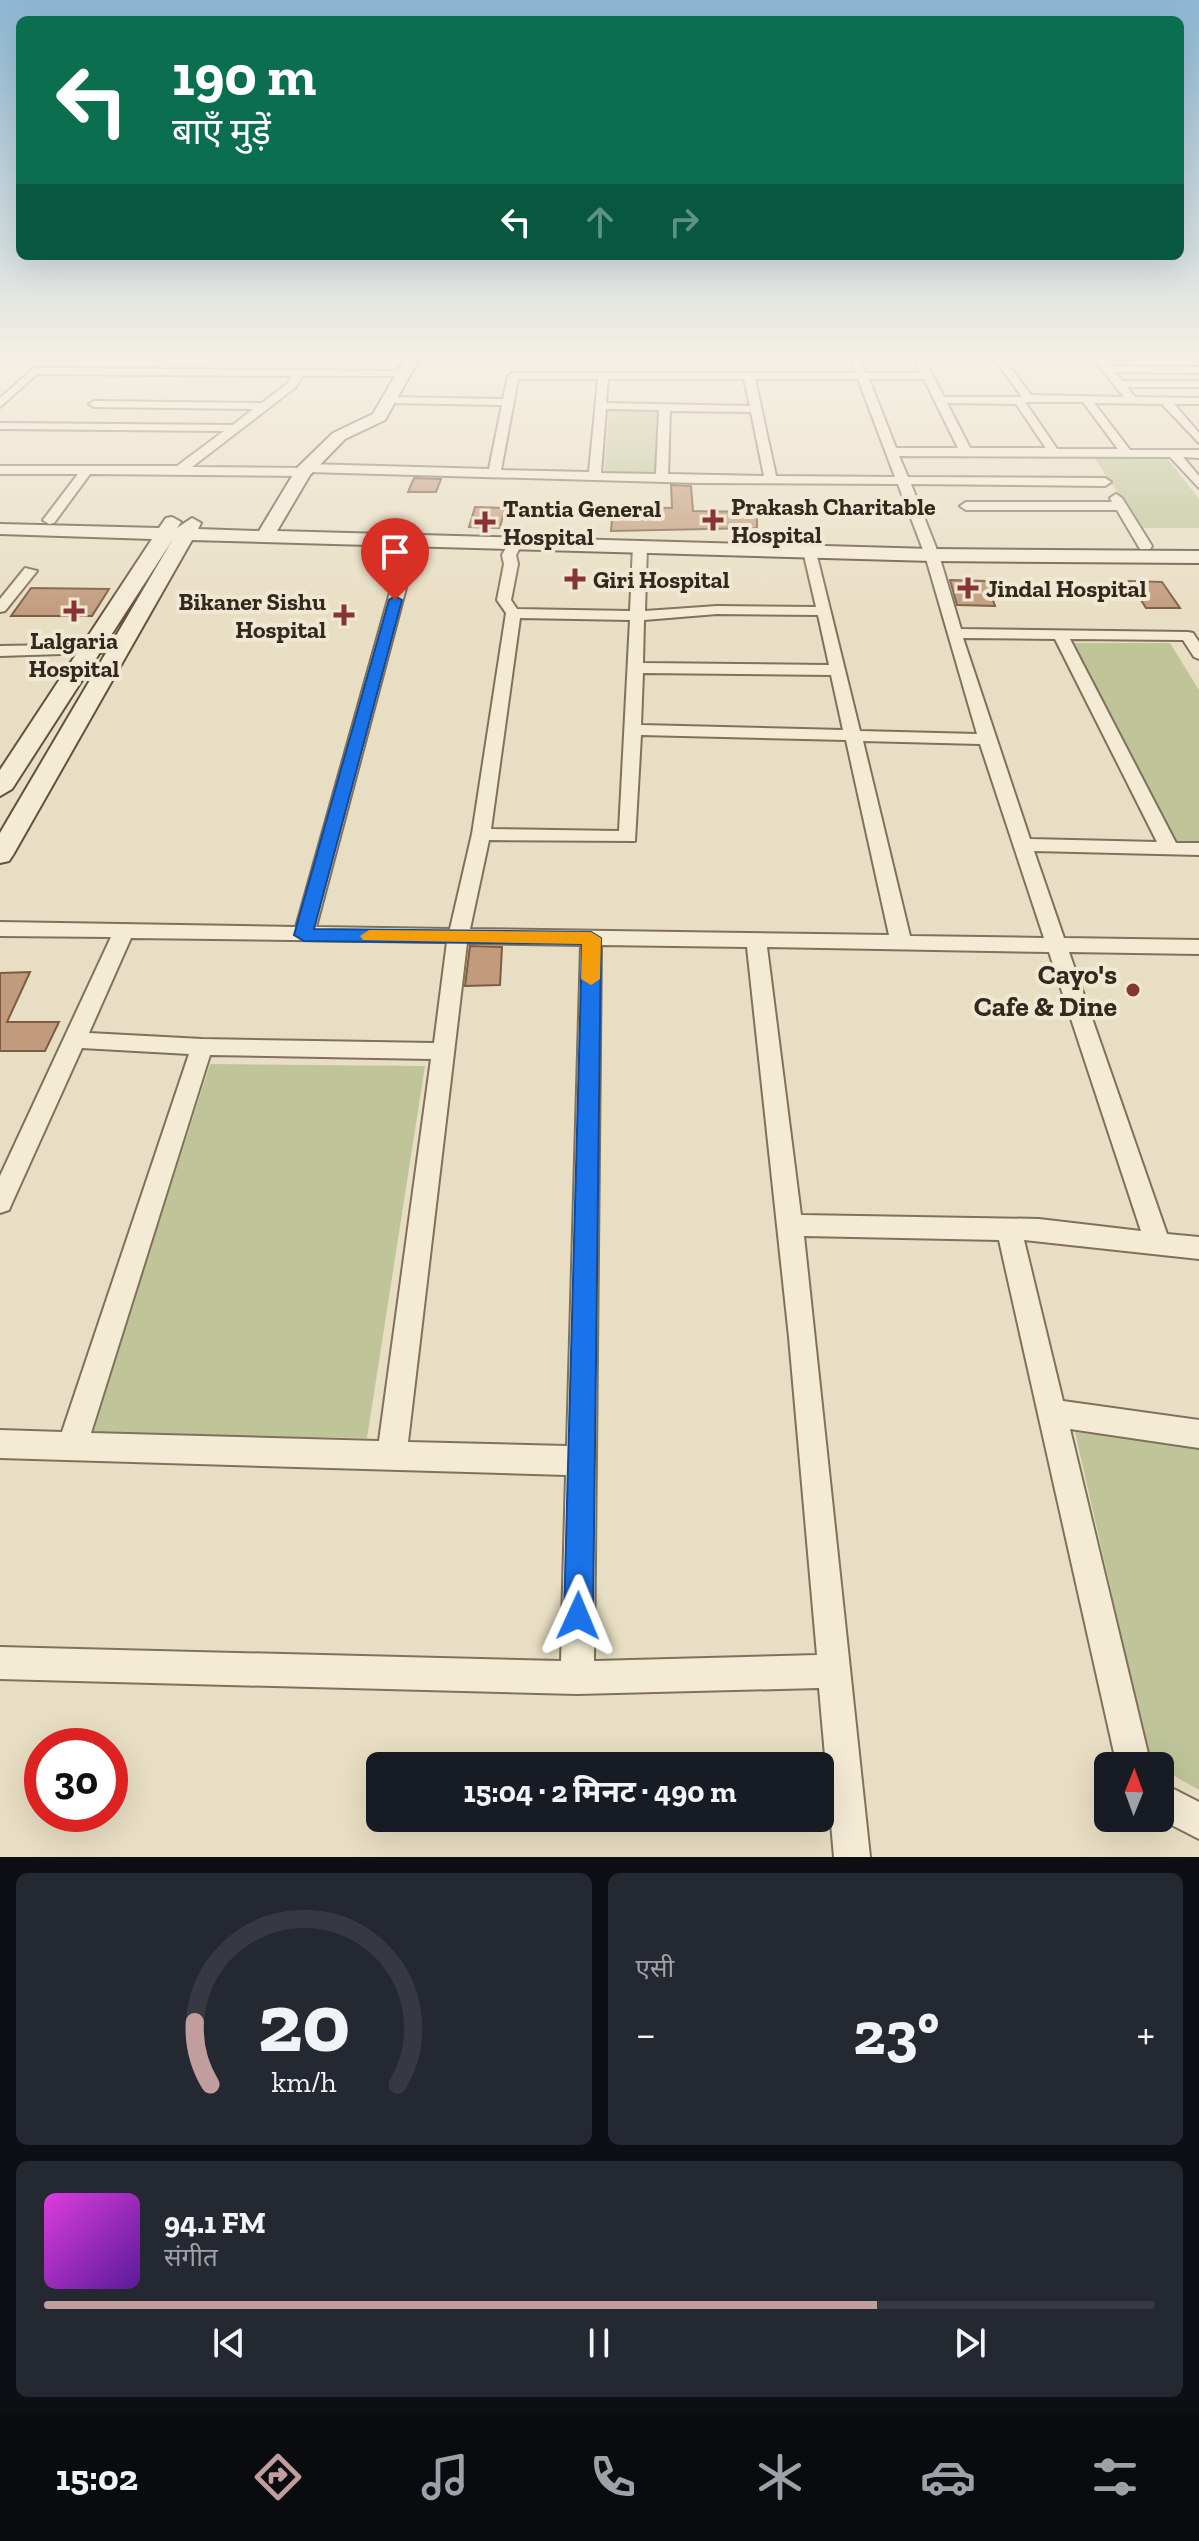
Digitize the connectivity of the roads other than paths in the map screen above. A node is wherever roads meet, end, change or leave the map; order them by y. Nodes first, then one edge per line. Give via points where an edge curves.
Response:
1 (214, 444) edge
2 (331, 444) edge
3 (500, 444) edge
4 (597, 444) edge
5 (663, 444) edge
6 (763, 444) edge
7 (889, 444) edge
8 (962, 444) edge
9 (1049, 444) edge
10 (1120, 444) edge
11 (892, 452) junction
12 (966, 452) junction
13 (1054, 452) junction
14 (1086, 453) junction
15 (1127, 453) junction
16 (1174, 454) junction
17 (1199, 454) edge
18 (0, 470) edge
19 (87, 470) junction
20 (180, 470) junction
21 (305, 470) junction
22 (494, 474) junction
23 (595, 476) junction
24 (662, 478) junction
25 (771, 480) junction
26 (903, 480) junction
27 (1105, 482) junction
28 (1199, 484) edge
29 (966, 506) dead end
30 (1121, 506) junction
31 (0, 518) edge
32 (49, 520) junction
33 (179, 528) junction
34 (0, 529) edge
35 (269, 530) junction
36 (412, 539) junction
37 (516, 542) junction
38 (1199, 545) edge
39 (640, 546) junction
40 (1145, 546) junction
41 (930, 549) junction
42 (810, 551) junction
43 (1199, 557) edge
44 (30, 571) dead end
45 (5, 595) edge
46 (0, 608) edge
47 (824, 611) junction
48 (513, 613) junction
49 (637, 616) junction
50 (955, 633) junction
51 (1060, 634) junction
52 (118, 649) junction
53 (87, 650) junction
54 (0, 651) edge
55 (1199, 654) edge
56 (635, 668) junction
57 (837, 670) junction
58 (633, 730) junction
59 (852, 735) junction
60 (988, 739) junction
61 (0, 789) edge
62 (481, 834) junction
63 (1024, 845) junction
64 (1169, 848) junction
65 (1199, 849) edge
66 (0, 855) edge
67 (0, 929) edge
68 (124, 932) junction
69 (304, 935) junction
70 (458, 937) junction
71 (591, 938) junction
72 (756, 940) junction
73 (901, 942) junction
74 (1058, 946) junction
75 (1199, 947) edge
76 (75, 1040) junction
77 (202, 1047) junction
78 (443, 1051) junction
79 (0, 1203) edge
80 (789, 1225) junction
81 (1009, 1229) junction
82 (1157, 1241) junction
83 (1199, 1248) edge
84 (1052, 1413) junction
85 (1199, 1434) edge
86 (0, 1444) edge
87 (72, 1446) junction
88 (392, 1455) junction
89 (581, 1461) junction
90 (0, 1663) edge
91 (835, 1671) junction
92 (577, 1678) junction
93 (1131, 1752) edge
94 (1174, 1808) edge
95 (1199, 1821) edge
96 (852, 1857) edge

1 - 20 street
2 - 21 street
3 - 22 street
4 - 23 street
5 - 24 street
6 - 25 street
7 - 11 street
8 - 12 street
9 - 13 street
10 - 15 street
11 - 12 street
11 - 26 street
12 - 13 street
13 - 14 street
14 - 15 street
14 - 27 street
15 - 16 street
16 - 17 street
16 - 28 street
18 - 19 street
19 - 20 street
19 - 32 street
20 - 21 street
21 - 22 street
21 - 35 street
22 - 23 street
23 - 24 street
24 - 25 street
25 - 26 street
26 - 27 street
26 - 41 street
27 - 30 street
29 - 30 street
30 - 40 street
31 - 32 street
32 - 33 street
33 - 34 street
33 - 35 street
33 - 52 street
33 - 53 street
35 - 36 street
35 - 41 street
36 - 37 street
36 - 69 street
37 - 39 street
37 - 48 street via 509,555 504,600
38 - 40 street
39 - 42 street
39 - 49 street
40 - 41 street
41 - 42 street
41 - 43 street
41 - 50 street
42 - 47 street
44 - 45 street
45 - 46 street
47 - 49 street
47 - 57 street
48 - 49 street
48 - 62 street
49 - 56 street
50 - 51 street
50 - 60 street
51 - 55 street via 1188,636
51 - 64 street
52 - 53 street
52 - 66 street
53 - 54 street
53 - 61 street
56 - 57 street
56 - 58 street
57 - 59 street
58 - 59 street
58 - 62 street via 628,837
59 - 60 street
59 - 73 street
60 - 63 street
62 - 70 street
63 - 64 street
63 - 74 street
64 - 65 street
67 - 68 street
68 - 69 street
68 - 76 street
69 - 70 street
70 - 71 street
70 - 78 street
71 - 72 street
71 - 89 street
72 - 73 street
72 - 80 street
73 - 74 street
74 - 75 street
74 - 82 street
76 - 77 street
76 - 79 street
77 - 78 street
77 - 87 street
78 - 88 street
80 - 81 street
80 - 91 street
81 - 82 street
81 - 84 street
82 - 83 street
84 - 85 street
84 - 93 street
86 - 87 street
87 - 88 street
88 - 89 street
89 - 92 street
90 - 92 street
91 - 92 street
91 - 96 street
94 - 95 street

